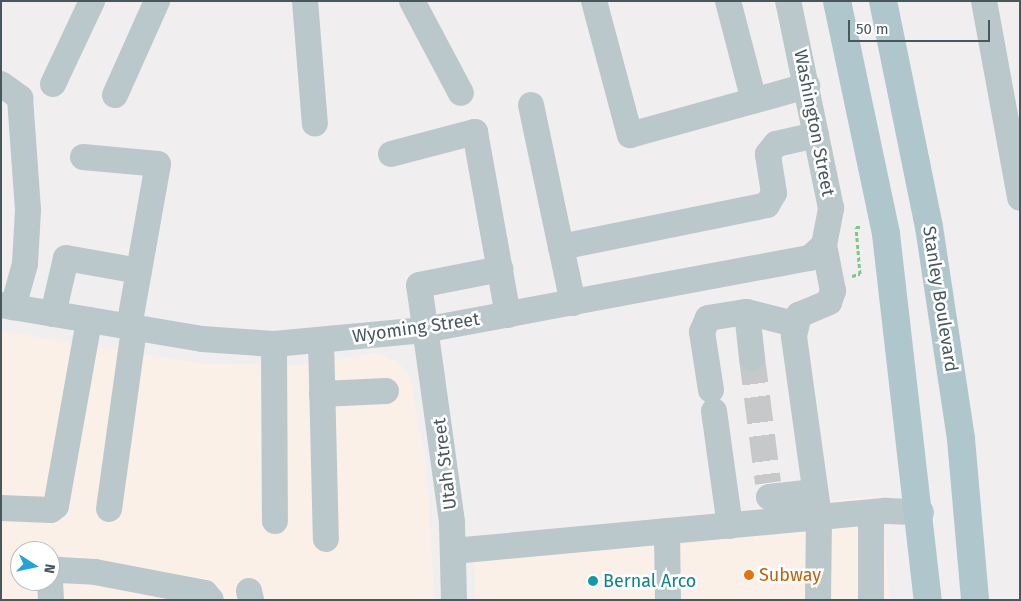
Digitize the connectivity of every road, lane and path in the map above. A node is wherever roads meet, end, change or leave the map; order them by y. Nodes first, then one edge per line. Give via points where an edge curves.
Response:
1 (92, 1) edge
2 (157, 1) edge
3 (305, 1) edge
4 (412, 1) edge
5 (594, 1) edge
6 (728, 1) edge
7 (788, 1) edge
8 (837, 1) edge
9 (883, 1) edge
10 (984, 1) edge
11 (1, 84) edge
12 (54, 84) dead end
13 (807, 86) junction
14 (461, 93) dead end
15 (116, 95) dead end
16 (754, 101) junction
17 (531, 105) dead end
18 (316, 124) dead end
19 (816, 135) junction
20 (391, 154) dead end
21 (83, 157) dead end
22 (1020, 198) edge
23 (861, 227) dead end
24 (824, 245) junction
25 (561, 246) junction
26 (500, 269) junction
27 (139, 271) junction
28 (10, 274) edge
29 (852, 276) dead end
30 (572, 303) junction
31 (7, 306) edge
32 (747, 312) junction
33 (53, 314) junction
34 (508, 315) junction
35 (89, 320) junction
36 (794, 324) junction
37 (131, 327) junction
38 (424, 330) junction
39 (321, 340) junction
40 (274, 344) junction
41 (752, 358) tunnel mouth
42 (386, 391) dead end
43 (322, 394) junction
44 (815, 492) junction
45 (770, 500) junction
46 (1, 508) edge
47 (109, 509) dead end
48 (921, 512) junction
49 (871, 513) junction
50 (820, 518) junction
51 (275, 521) dead end
52 (730, 526) junction
53 (667, 532) junction
54 (326, 539) dead end
55 (453, 551) junction
56 (60, 570) edge
57 (211, 600) edge
58 (454, 600) edge
59 (668, 600) edge
60 (818, 600) edge
61 (871, 600) edge
62 (928, 600) edge
63 (975, 600) edge

1 - 12 street
2 - 15 street
3 - 18 street
4 - 14 street
5 - 16 street via 630,135
6 - 16 street
7 - 13 street, Washington Street
8 - 48 main road via 886,234
9 - 63 main road, Stanley Boulevard via 929,227 961,440
10 - 22 street
11 - 28 street via 20,98 28,210 24,264
13 - 16 street
13 - 19 street, Washington Street
17 - 25 street
19 - 24 street, Washington Street via 831,208
19 - 25 street via 776,144 768,154 774,193 767,205
20 - 26 street via 475,132
21 - 27 street via 158,164
23 - 29 path via 856,227 860,274
24 - 30 street, Wyoming Street via 810,258
24 - 36 street via 832,278 829,302 799,315
25 - 30 street
26 - 34 street
26 - 38 street, Utah Street via 420,285
27 - 33 street via 66,258
27 - 37 street
28 - 31 street
30 - 34 street, Wyoming Street
31 - 33 street, Wyoming Street
32 - 36 street
32 - 41 street
32 - 52 street via 708,318 702,332
33 - 35 street, Wyoming Street
34 - 38 street, Wyoming Street
35 - 37 street, Wyoming Street
35 - 46 street via 56,506 51,510
36 - 44 street
37 - 40 street, Wyoming Street via 202,339
37 - 47 street
38 - 39 street, Wyoming Street
38 - 55 street, Utah Street via 440,418
39 - 40 street, Wyoming Street
39 - 43 street
40 - 51 street
42 - 43 street
43 - 54 street
44 - 45 street
44 - 50 street
45 - 50 street
45 - 52 street
48 - 49 street
48 - 62 main road
49 - 50 street
49 - 61 street
50 - 60 street
52 - 53 street
53 - 55 street
53 - 59 street
55 - 58 street, Utah Street
56 - 57 street via 95,572 205,593

